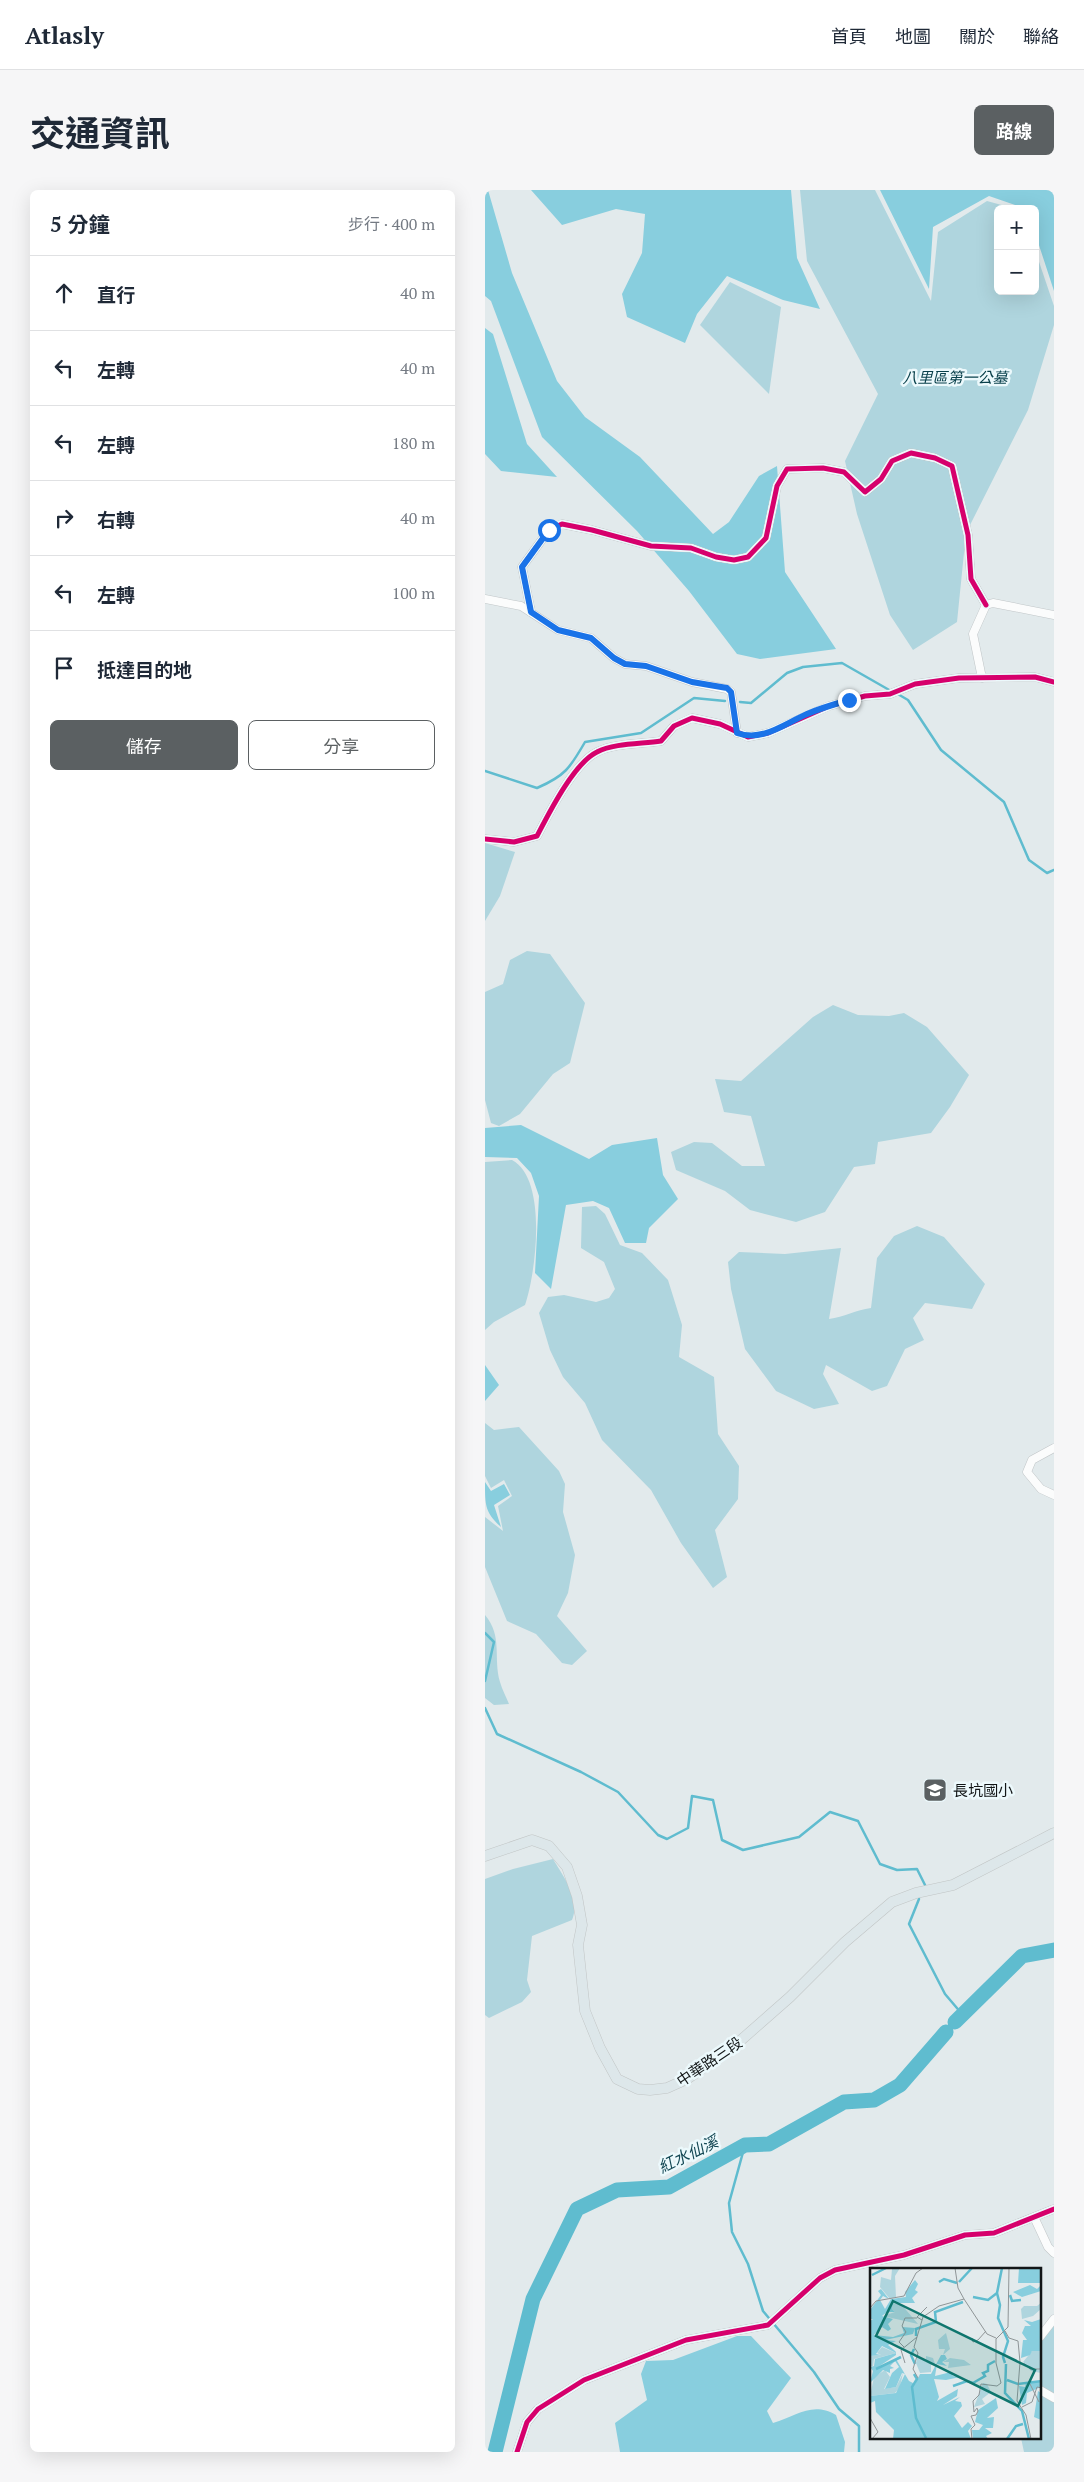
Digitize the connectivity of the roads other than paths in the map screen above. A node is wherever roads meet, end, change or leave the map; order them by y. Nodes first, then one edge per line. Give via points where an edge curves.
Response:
1 (485, 599) edge
2 (986, 605) junction
3 (531, 612) junction
4 (1054, 615) edge
5 (982, 678) junction
6 (1054, 682) edge
7 (737, 733) junction
8 (485, 839) edge
9 (1054, 1448) edge
10 (1054, 1495) edge
11 (1054, 1833) edge
12 (485, 1856) edge
13 (1054, 2209) edge
14 (1034, 2217) junction
15 (1054, 2253) edge
16 (1054, 2319) edge
17 (1041, 2336) edge
18 (1041, 2391) edge
19 (1054, 2398) edge
20 (517, 2452) edge

1 - 3 street via 507,602
2 - 3 street via 971,579 967,535 952,466 911,453 892,461 881,479 865,492 844,472 823,468 787,469 777,486 766,538 748,557 716,557 691,548 651,546 562,524 549,530 522,567
2 - 4 street via 993,603
2 - 5 street via 973,634
3 - 7 street via 558,630 591,638 625,664 646,666 692,682 727,688 731,692
5 - 6 street via 1035,677
5 - 7 street via 915,684 890,694 865,696 829,706 768,733 748,736
7 - 8 street via 719,724 692,718 674,726 661,741 596,752 582,764 552,807 537,836 514,842
9 - 10 street via 1032,1460 1027,1472 1041,1489
11 - 12 main road, 中華路三段 via 953,1885 892,1902 732,2048 687,2079 667,2088 651,2090 638,2090 617,2079 585,2011 578,1945 582,1925 567,1867 549,1846 532,1840
13 - 14 street
14 - 15 street
14 - 20 street via 994,2233 965,2235 904,2255 835,2270 820,2278 768,2325 685,2340 584,2380 538,2409 527,2422
16 - 17 street
18 - 19 street

